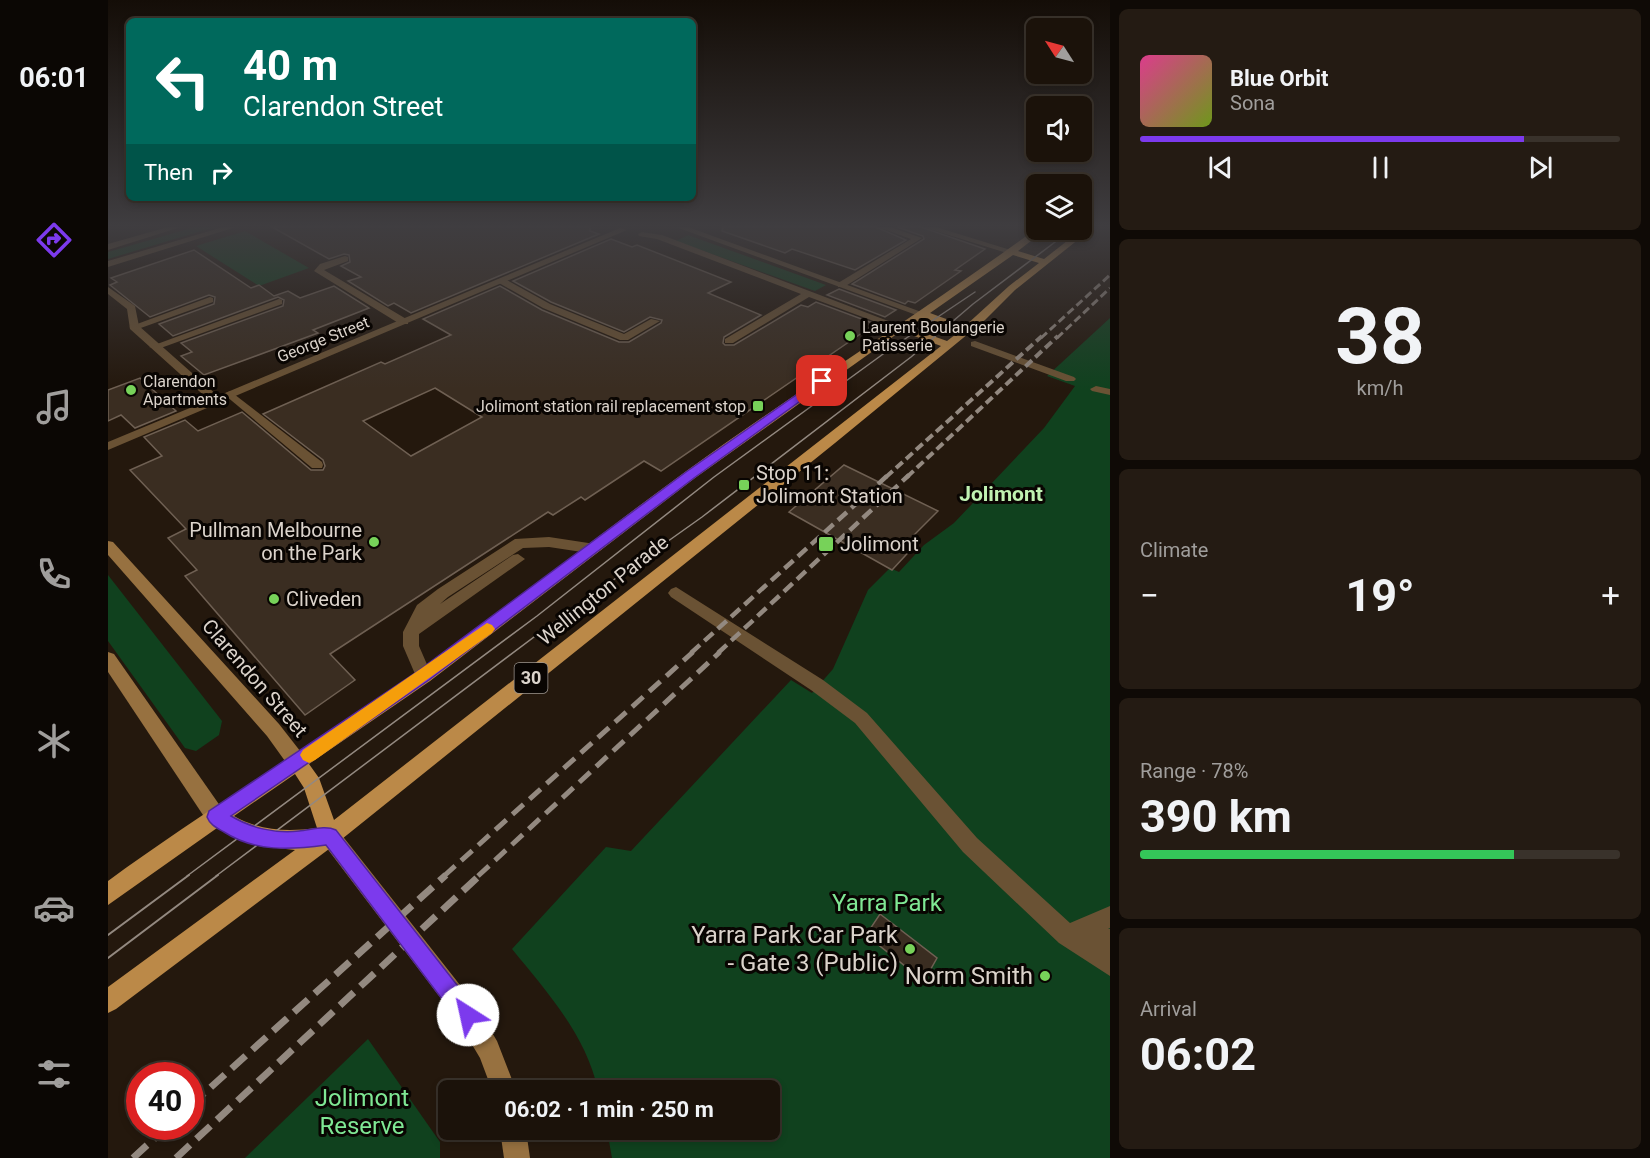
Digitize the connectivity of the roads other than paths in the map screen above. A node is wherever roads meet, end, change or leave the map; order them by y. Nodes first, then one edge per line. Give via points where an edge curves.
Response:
1 (335, 281) edge
2 (502, 281) joint
3 (773, 281) edge
4 (830, 281) edge
5 (847, 281) edge
6 (970, 281) edge
7 (1021, 281) edge
8 (841, 285) junction
9 (108, 290) edge
10 (807, 294) junction
11 (818, 297) junction
12 (210, 300) dead end
13 (279, 302) dead end
14 (922, 314) junction
15 (655, 321) dead end
16 (404, 322) junction
17 (134, 327) junction
18 (899, 327) junction
19 (966, 330) junction
20 (729, 341) dead end
21 (948, 345) junction
22 (980, 346) dead end
23 (154, 347) junction
24 (1070, 379) dead end
25 (1096, 389) dead end
26 (1110, 392) edge
27 (230, 394) junction
28 (216, 400) junction
29 (108, 446) edge
30 (317, 465) dead end
31 (108, 546) edge
32 (595, 549) junction
33 (518, 559) dead end
34 (676, 593) dead end
35 (411, 632) junction
36 (108, 658) edge
37 (424, 676) junction
38 (297, 762) junction
39 (216, 817) junction
40 (330, 836) junction
41 (108, 894) edge
42 (1110, 917) edge
43 (1067, 935) junction
44 (1110, 940) edge
45 (1110, 965) edge
46 (108, 1002) edge
47 (502, 1080) edge
48 (514, 1140) edge
49 (517, 1158) edge

1 - 16 street
2 - 15 street via 562,315 589,321 624,338
2 - 16 street, George Street
3 - 10 street
4 - 8 street
5 - 8 street
6 - 14 main road, Wellington Parade
7 - 19 main road, Wellington Parade / 30
8 - 11 street
8 - 14 street
9 - 17 street via 132,308
10 - 11 street
10 - 20 street
11 - 18 street
12 - 17 street
13 - 23 street
14 - 18 main road, Wellington Parade
14 - 19 main road
16 - 27 street, George Street
17 - 23 street
18 - 21 main road
18 - 32 main road, Wellington Parade via 690,475
19 - 21 main road, Wellington Parade / 30
21 - 40 main road, Wellington Parade / 30
22 - 24 street
23 - 28 street
25 - 26 street
27 - 28 street, George Street
27 - 30 street
28 - 29 street, George Street
31 - 38 street, Clarendon Street via 273,730
32 - 35 street via 538,541 514,546 430,603
32 - 37 main road, Wellington Parade
33 - 35 street
34 - 43 street via 861,718 970,845
35 - 37 street via 411,646
36 - 39 street
37 - 38 main road, Wellington Parade
38 - 39 main road, Wellington Parade
38 - 40 main road, Clarendon Street via 312,784
39 - 40 main road via 238,831 266,839 296,841
39 - 41 main road, Wellington Parade
40 - 46 main road, Wellington Parade / 30
40 - 47 street via 456,998 479,1033
42 - 43 street
43 - 44 street
43 - 45 street
48 - 49 street

